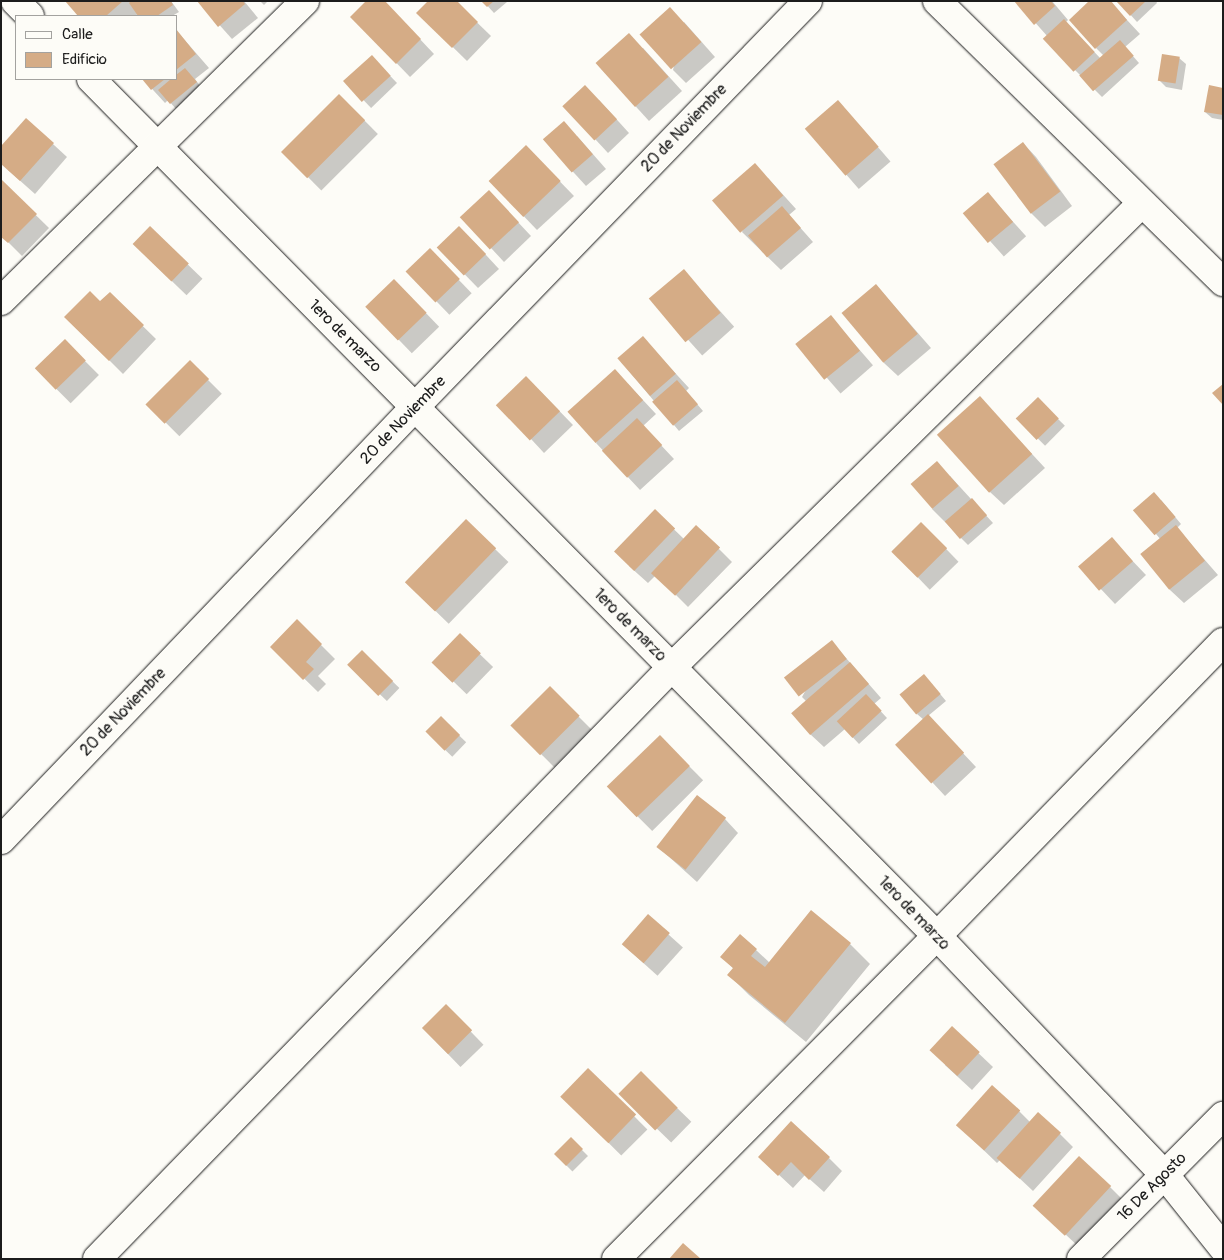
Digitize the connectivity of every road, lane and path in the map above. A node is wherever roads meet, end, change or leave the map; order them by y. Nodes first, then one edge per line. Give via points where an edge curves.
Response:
1 (15, 1) edge
2 (305, 1) edge
3 (808, 1) edge
4 (937, 1) edge
5 (29, 15) edge
6 (92, 80) edge
7 (158, 146) junction
8 (1142, 203) junction
9 (1223, 282) edge
10 (1, 301) edge
11 (415, 407) junction
12 (1223, 642) edge
13 (672, 667) junction
14 (1, 840) edge
15 (938, 936) junction
16 (1223, 1116) edge
17 (1164, 1174) junction
18 (1223, 1248) edge
19 (97, 1259) edge
20 (616, 1259) edge
21 (1080, 1259) edge

1 - 5 street
2 - 7 street
3 - 11 street, 20 de Noviembre
4 - 8 street
6 - 7 street, 1ero de marzo
7 - 10 street
7 - 11 street, 1ero de marzo
8 - 9 street
8 - 13 street
11 - 13 street, 1ero de marzo
11 - 14 street, 20 de Noviembre
12 - 15 street
13 - 15 street, 1ero de marzo
13 - 19 street
15 - 17 street, 1ero de marzo
15 - 20 street
16 - 17 street, 16 De Agosto
17 - 18 street
17 - 21 street, 16 De Agosto

